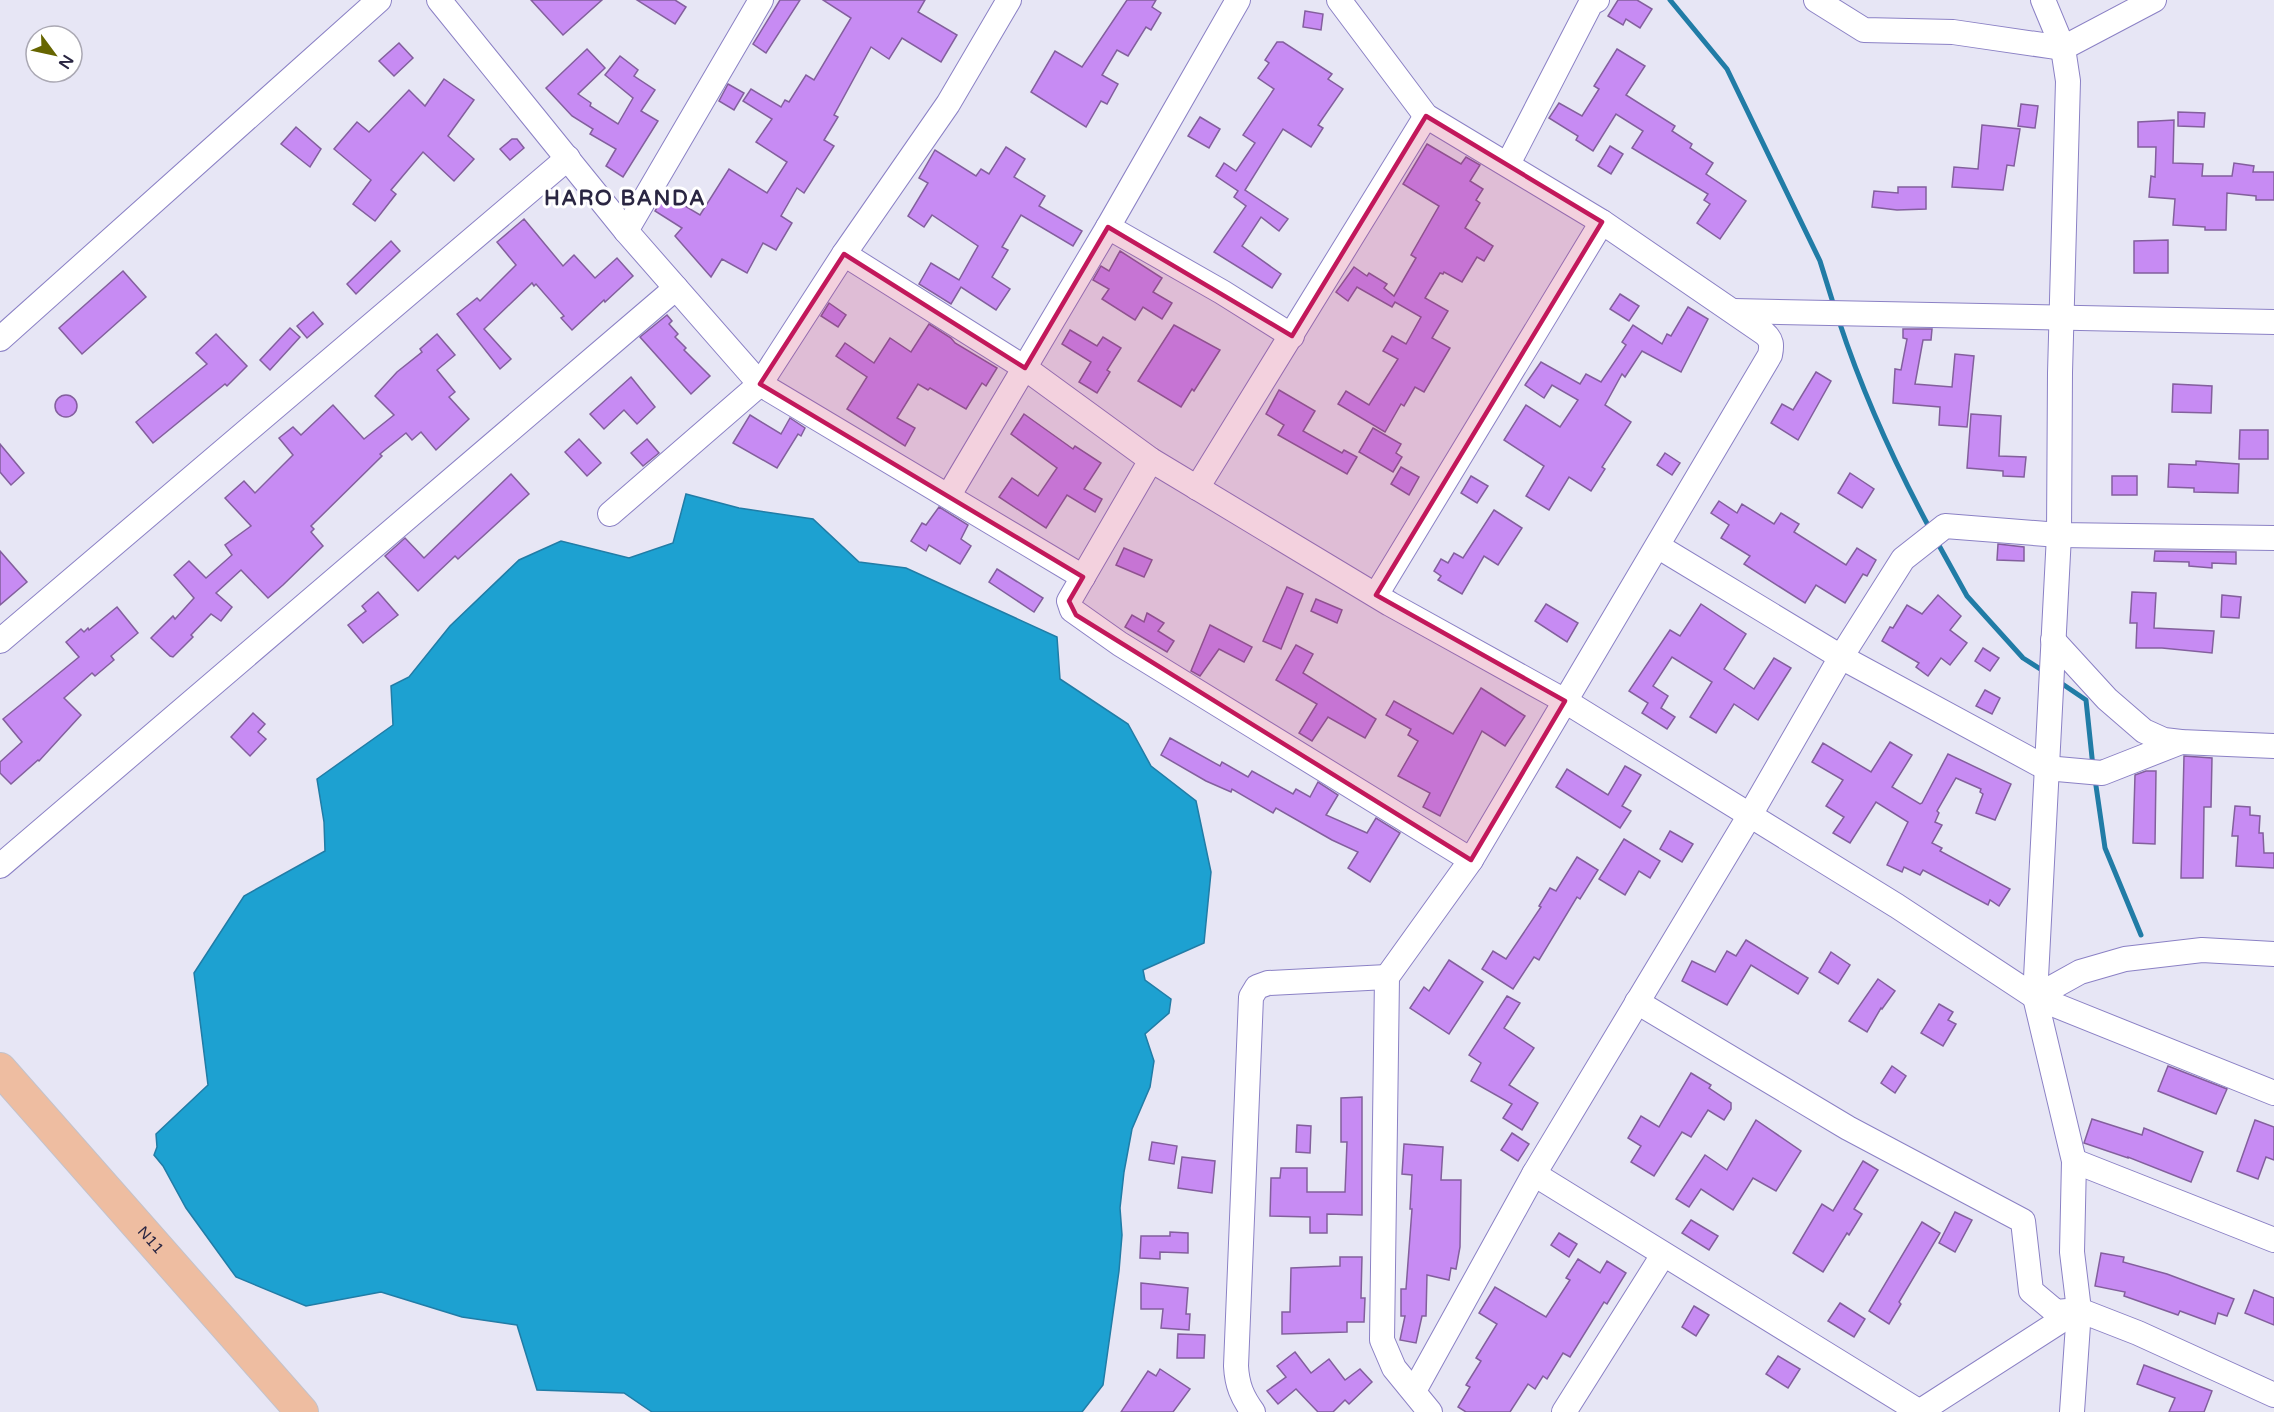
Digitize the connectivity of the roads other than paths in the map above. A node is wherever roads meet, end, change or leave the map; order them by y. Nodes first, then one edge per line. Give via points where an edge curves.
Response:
1 (379, 0) edge
2 (439, 0) edge
3 (761, 0) edge
4 (1009, 0) edge
5 (1238, 0) edge
6 (1339, 0) edge
7 (1597, 0) edge
8 (1816, 0) edge
9 (2043, 0) edge
10 (2154, 0) edge
11 (2063, 48) junction
12 (1426, 116) junction
13 (568, 158) junction
14 (1508, 164) junction
15 (1602, 222) junction
16 (1108, 227) junction
17 (626, 231) junction
18 (844, 254) junction
19 (676, 288) junction
20 (1733, 311) junction
21 (2063, 318) junction
22 (2274, 322) edge
23 (1292, 336) junction
24 (0, 339) edge
25 (1025, 368) junction
26 (760, 384) junction
27 (1151, 460) junction
28 (1197, 488) junction
29 (949, 495) junction
30 (610, 514) dead end
31 (2058, 536) junction
32 (2274, 538) edge
33 (1659, 547) junction
34 (1083, 576) junction
35 (1376, 595) junction
36 (2053, 640) junction
37 (0, 641) edge
38 (1841, 657) junction
39 (1565, 701) junction
40 (2181, 742) junction
41 (2274, 746) edge
42 (2046, 768) junction
43 (1750, 815) junction
44 (1471, 860) junction
45 (0, 866) edge
46 (2274, 954) edge
47 (1387, 977) junction
48 (2035, 997) junction
49 (1637, 1002) junction
50 (0, 1070) edge
51 (2274, 1094) edge
52 (2074, 1161) junction
53 (1534, 1174) junction
54 (2274, 1240) edge
55 (1663, 1255) junction
56 (2079, 1310) junction
57 (1414, 1391) junction
58 (2274, 1395) edge
59 (302, 1412) edge
60 (1253, 1412) edge
61 (1430, 1412) edge
62 (1564, 1412) edge
63 (1919, 1412) edge
64 (2072, 1412) edge

1 - 24 street
2 - 13 street
3 - 17 street
4 - 18 street via 948,104
5 - 16 street
6 - 12 street
7 - 14 street via 1591,3
8 - 11 street via 1864,30 1953,32
9 - 11 street
10 - 11 street
11 - 21 street via 2068,81
12 - 14 street
12 - 23 street
13 - 17 street
13 - 37 street
14 - 15 street
15 - 20 street
15 - 35 street
16 - 23 street
16 - 25 street
17 - 19 street
18 - 25 street
18 - 26 street
19 - 26 street
19 - 45 street
20 - 21 street
20 - 33 street via 1770,338 1770,355
21 - 22 street
21 - 31 street
23 - 28 street
25 - 27 street
25 - 29 street
26 - 29 street
26 - 30 street
27 - 28 street
27 - 34 street
28 - 35 street
29 - 34 street
31 - 32 street
31 - 36 street
31 - 38 street via 1945,526 1903,559
33 - 38 street
33 - 39 street
34 - 44 street via 1069,600 1076,615
35 - 39 street
36 - 40 street via 2107,699 2144,731
36 - 42 street
38 - 42 street
38 - 43 street
39 - 43 street
39 - 44 street
40 - 41 street
40 - 42 street via 2102,773
42 - 48 street
43 - 48 street
43 - 49 street
44 - 47 street
46 - 48 street via 2202,950 2125,959 2080,972
47 - 57 street via 1382,1340 1394,1368
47 - 60 street via 1268,983 1257,987 1251,997 1236,1366 1242,1398
48 - 51 street
48 - 52 street
49 - 53 street
49 - 56 street via 1848,1128 2022,1221 2031,1291 2056,1312
50 - 59 main road, N11
52 - 54 street
52 - 56 street via 2072,1252
53 - 55 street
53 - 57 street
55 - 62 street
55 - 63 street
56 - 58 street
56 - 63 street
56 - 64 street
57 - 61 street

